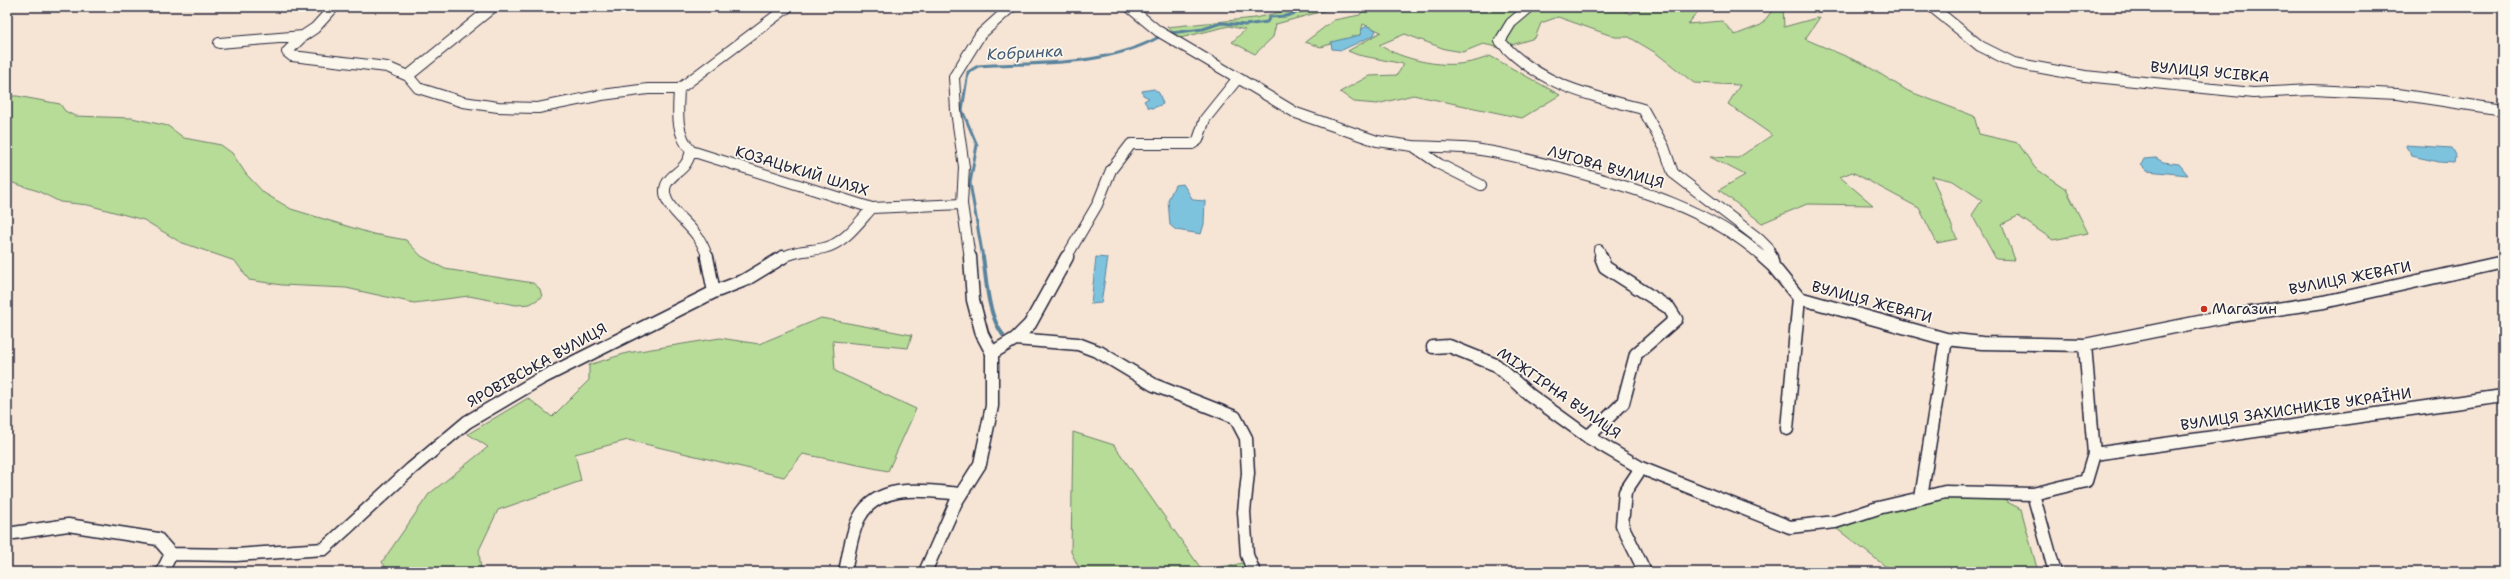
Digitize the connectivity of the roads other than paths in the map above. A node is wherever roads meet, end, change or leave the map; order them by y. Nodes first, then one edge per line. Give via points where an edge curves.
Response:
1 (334, 7) edge
2 (493, 7) edge
3 (788, 7) edge
4 (1011, 7) edge
5 (1129, 7) edge
6 (1530, 7) edge
7 (1932, 7) edge
8 (303, 36) junction
9 (219, 43) dead end
10 (408, 76) junction
11 (1238, 78) junction
12 (679, 89) junction
13 (2503, 110) edge
14 (1413, 146) junction
15 (691, 151) junction
16 (1481, 185) dead end
17 (962, 204) junction
18 (872, 208) junction
19 (1599, 250) dead end
20 (2503, 262) edge
21 (1773, 266) junction
22 (714, 292) junction
23 (1799, 298) junction
24 (1015, 339) junction
25 (1946, 339) junction
26 (2085, 345) junction
27 (1433, 347) dead end
28 (992, 353) junction
29 (2503, 396) edge
30 (1787, 429) dead end
31 (1588, 437) junction
32 (2094, 454) junction
33 (1641, 468) junction
34 (961, 494) junction
35 (2033, 494) junction
36 (1921, 498) junction
37 (7, 534) edge
38 (171, 554) junction
39 (162, 572) edge
40 (845, 572) edge
41 (926, 572) edge
42 (1254, 572) edge
43 (1646, 572) edge
44 (2055, 572) edge

1 - 8 street via 315,28
2 - 10 street
3 - 12 street
4 - 17 street via 980,35 954,77 964,167
5 - 11 street, ЛУГОВА ВУЛИЦЯ via 1158,31
6 - 21 street, ЛУГОВА ВУЛИЦЯ via 1511,23 1500,42 1511,56 1530,71 1552,82 1643,109 1664,147 1673,173 1758,238 1769,249
7 - 13 street, ВУЛИЦЯ УСІВКА via 1980,46 2014,63 2085,76 2253,93 2312,90 2397,94
8 - 9 street
8 - 10 street via 287,52 292,56 387,67
10 - 12 street via 418,88 463,102 538,108 602,95 648,89
11 - 14 street, ЛУГОВА ВУЛИЦЯ via 1296,113 1377,141
11 - 24 street via 1205,119 1198,140 1192,144 1131,144 1111,170 1097,205 1030,324
12 - 15 street via 678,127 681,141
14 - 16 street, ЛУГОВА ВУЛИЦЯ via 1439,164
14 - 21 street, ЛУГОВА ВУЛИЦЯ via 1463,148 1526,159 1671,201 1733,235
15 - 18 street, КОЗАЦЬКИЙ ШЛЯХ
15 - 22 street via 685,170 671,178 665,189 667,199 698,236 708,256
17 - 18 street, КОЗАЦЬКИЙ ШЛЯХ
17 - 28 street via 970,252 973,300 982,334
18 - 22 street, ЯРОВІВСЬКА ВУЛИЦЯ via 842,240 826,248 790,253 745,280
19 - 31 street via 1605,267 1669,308 1676,319 1636,354 1623,403
20 - 26 street, ВУЛИЦЯ ЖЕВАГИ via 2324,302
21 - 23 street, ЛУГОВА ВУЛИЦЯ
22 - 38 street, ЯРОВІВСЬКА ВУЛИЦЯ via 540,379 466,422 324,549 236,555
23 - 25 street, ВУЛИЦЯ ЖЕВАГИ
23 - 30 street, ВУЛИЦЯ ЖЕВАГИ
24 - 28 street
24 - 42 street via 1078,344 1099,352 1154,385 1235,417 1246,438 1248,473 1244,512 1247,555
25 - 26 street, ВУЛИЦЯ ЖЕВАГИ via 1982,343
25 - 36 street, ВУЛИЦЯ ЖЕВАГИ
26 - 32 street
27 - 31 street, МІЖГІРНА ВУЛИЦЯ via 1449,346 1496,365 1530,395
28 - 34 street via 992,406 980,464
29 - 32 street, ВУЛИЦЯ ЗАХИСНИКІВ УКРАЇНИ
31 - 33 street, МІЖГІРНА ВУЛИЦЯ
32 - 35 street via 2086,481
33 - 36 street, МІЖГІРНА ВУЛИЦЯ via 1790,527 1835,522
33 - 43 street via 1625,492 1622,525
34 - 40 street via 898,490 877,497 860,516
34 - 41 street
35 - 36 street via 1945,492
35 - 44 street
37 - 38 street via 68,525 158,539
38 - 39 street

